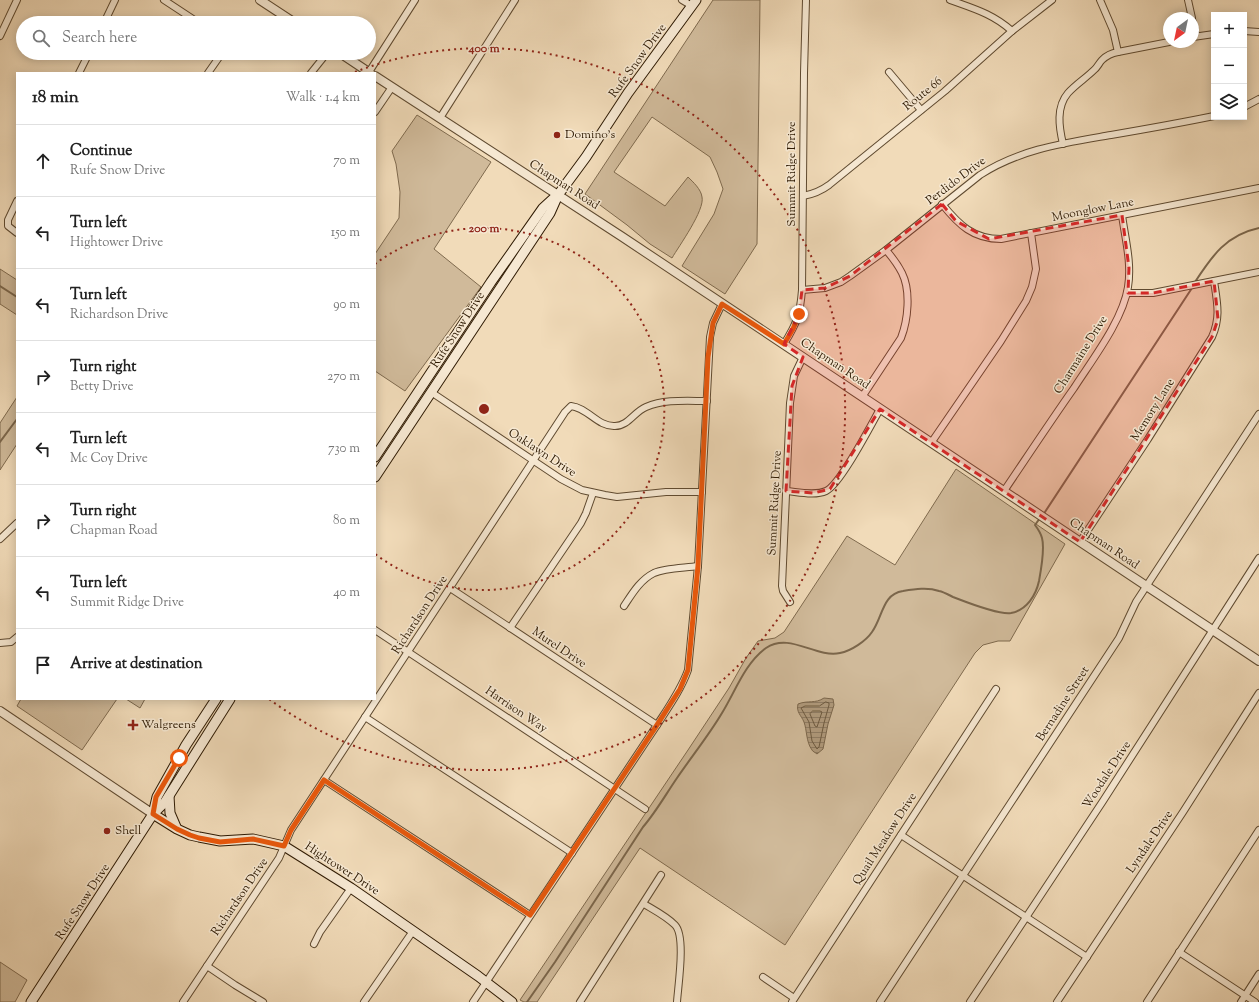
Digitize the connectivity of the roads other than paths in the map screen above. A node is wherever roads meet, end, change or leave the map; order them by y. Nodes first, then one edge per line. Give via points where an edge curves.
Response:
1 (17, 0) edge
2 (115, 0) edge
3 (164, 0) edge
4 (260, 0) edge
5 (415, 0) edge
6 (515, 0) edge
7 (682, 0) edge
8 (806, 0) edge
9 (950, 0) edge
10 (1052, 0) edge
11 (1100, 0) edge
12 (1188, 0) edge
13 (694, 3) edge
14 (1191, 12) edge
15 (107, 16) edge
16 (189, 16) edge
17 (284, 16) edge
18 (1012, 31) junction
19 (1247, 31) edge
20 (1259, 32) edge
21 (1211, 34) edge
22 (0, 36) edge
23 (1199, 36) edge
24 (1163, 43) edge
25 (1118, 52) junction
26 (86, 60) edge
27 (217, 60) edge
28 (321, 60) edge
29 (350, 60) edge
30 (80, 72) edge
31 (209, 72) edge
32 (312, 72) edge
33 (368, 72) edge
34 (372, 72) edge
35 (889, 72) dead end
36 (376, 77) edge
37 (392, 87) junction
38 (1259, 100) edge
39 (1247, 106) edge
40 (921, 110) junction
41 (376, 111) edge
42 (1211, 117) edge
43 (440, 118) junction
44 (1063, 144) junction
45 (1259, 188) edge
46 (558, 195) junction
47 (803, 196) junction
48 (16, 203) edge
49 (942, 204) junction
50 (1122, 215) junction
51 (16, 232) edge
52 (1032, 233) junction
53 (886, 250) junction
54 (1259, 272) edge
55 (1214, 281) junction
56 (802, 290) junction
57 (1127, 293) junction
58 (722, 304) junction
59 (784, 344) junction
60 (803, 357) junction
61 (431, 392) junction
62 (862, 397) junction
63 (707, 402) junction
64 (880, 409) junction
65 (1259, 414) edge
66 (932, 443) junction
67 (376, 455) edge
68 (533, 461) junction
69 (376, 475) edge
70 (786, 491) junction
71 (1004, 491) junction
72 (702, 492) junction
73 (593, 493) junction
74 (16, 524) edge
75 (0, 539) edge
76 (1080, 542) junction
77 (1259, 558) edge
78 (698, 566) junction
79 (1146, 586) junction
80 (450, 588) junction
81 (790, 602) dead end
82 (624, 606) dead end
83 (510, 628) junction
84 (1213, 630) junction
85 (376, 631) edge
86 (16, 638) edge
87 (0, 643) edge
88 (408, 653) junction
89 (1259, 661) edge
90 (996, 689) dead end
91 (1259, 693) edge
92 (215, 700) edge
93 (229, 700) edge
94 (0, 711) edge
95 (365, 717) junction
96 (657, 725) junction
97 (324, 780) junction
98 (614, 789) junction
99 (169, 796) junction
100 (645, 809) dead end
101 (153, 814) junction
102 (177, 829) junction
103 (1259, 830) edge
104 (901, 835) junction
105 (284, 846) junction
106 (572, 853) junction
107 (661, 876) dead end
108 (963, 876) junction
109 (351, 888) junction
110 (644, 904) junction
111 (530, 915) junction
112 (1026, 917) junction
113 (413, 931) junction
114 (314, 944) dead end
115 (1179, 952) junction
116 (1088, 957) junction
117 (207, 966) junction
118 (1259, 974) edge
119 (763, 977) dead end
120 (486, 982) junction
121 (1245, 995) junction
122 (793, 1000) edge
123 (31, 1002) edge
124 (183, 1002) edge
125 (262, 1002) edge
126 (364, 1002) edge
127 (473, 1002) edge
128 (512, 1002) edge
129 (580, 1002) edge
130 (677, 1002) edge
131 (880, 1002) edge
132 (970, 1002) edge
133 (1057, 1002) edge
134 (1146, 1002) edge
135 (1241, 1002) edge
136 (1255, 1002) edge

1 - 22 street
2 - 15 street
3 - 16 street
4 - 17 street
5 - 34 street
6 - 43 street
7 - 13 street
8 - 47 street, Summit Ridge Drive
9 - 18 street via 991,15
10 - 18 street, Route 66
11 - 25 street via 1114,30
12 - 14 street
13 - 46 main road, Rufe Snow Drive
18 - 40 street, Route 66
19 - 20 street
21 - 23 street
24 - 25 street
25 - 44 street via 1101,61 1096,69 1068,93 1059,116
26 - 30 street
27 - 31 street
28 - 32 street
29 - 33 street, Chapman Road
35 - 40 street
36 - 37 street, Chapman Road
37 - 41 street
37 - 43 street, Chapman Road
38 - 39 street
40 - 47 street, Route 66 via 821,191
42 - 44 street, Perdido Drive
43 - 46 street, Chapman Road
44 - 49 street, Perdido Drive via 1015,156 996,165
45 - 50 street, Moonglow Lane
46 - 58 street, Chapman Road
46 - 61 main road, Rufe Snow Drive via 550,213
46 - 67 main road, Rufe Snow Drive via 543,208 491,282
47 - 56 street, Summit Ridge Drive
48 - 51 street via 8,220 8,226
49 - 52 street, Moonglow Lane via 956,221 982,237 1002,239
49 - 53 street, Perdido Drive
50 - 52 street, Moonglow Lane
50 - 57 street, Charmaine Drive via 1130,268
52 - 66 street via 1036,269 1026,301
53 - 56 street, Perdido Drive via 840,282 825,288
53 - 62 street via 903,275 907,296 905,327 901,338
54 - 55 street
55 - 57 street via 1153,292
55 - 76 street, Memory Lane via 1218,319 1212,337
56 - 59 street, Summit Ridge Drive via 799,314
57 - 71 street, Charmaine Drive via 1104,342
58 - 59 street, Chapman Road
58 - 63 street via 710,337
59 - 60 street, Chapman Road
60 - 62 street, Chapman Road
60 - 70 street, Summit Ridge Drive via 792,386
61 - 68 street, Oaklawn Drive
61 - 69 main road, Rufe Snow Drive
62 - 64 street, Chapman Road
63 - 68 street, Richardson Drive via 658,402 639,410 620,426 605,425 579,407 571,406
63 - 72 street
64 - 66 street, Chapman Road
64 - 70 street via 830,489 814,493
65 - 79 street, Bernadine Street
66 - 71 street, Chapman Road
68 - 73 street, Oaklawn Drive via 572,486
68 - 80 street, Richardson Drive
70 - 81 street, Summit Ridge Drive via 782,586
71 - 76 street, Chapman Road
72 - 73 street, Oaklawn Drive via 666,492 617,497
72 - 78 street
73 - 83 street via 581,523
74 - 75 street
76 - 79 street, Chapman Road
77 - 84 street, Woodale Drive
78 - 82 street via 652,574 642,581
78 - 96 street via 688,670 680,689
79 - 84 street, Chapman Road
79 - 108 street, Bernadine Street via 1119,638
80 - 83 street, Murel Drive
80 - 88 street, Richardson Drive
83 - 96 street, Murel Drive
84 - 89 street, Chapman Road
84 - 112 street, Woodale Drive via 1104,801
85 - 88 street, Harrison Way
86 - 87 street via 11,642
88 - 95 street, Richardson Drive
88 - 98 street, Harrison Way
90 - 104 street, Quail Meadow Drive
91 - 116 street, Lyndale Drive
92 - 101 main road, Rufe Snow Drive via 156,797
93 - 99 main road, Rufe Snow Drive
94 - 101 street, Hightower Drive
95 - 97 street, Richardson Drive
95 - 106 street
96 - 98 street
97 - 105 street, Richardson Drive via 291,830
97 - 111 street
98 - 100 street, Harrison Way
98 - 106 street
99 - 101 main road, Rufe Snow Drive
99 - 102 main road via 170,813
101 - 102 main road, Hightower Drive
101 - 123 main road, Rufe Snow Drive
102 - 105 main road, Hightower Drive via 220,842 253,839
103 - 115 street
104 - 108 street
104 - 122 street, Quail Meadow Drive
105 - 109 main road, Hightower Drive
105 - 117 street, Richardson Drive via 279,858
106 - 111 street
107 - 110 street
108 - 112 street
108 - 131 street, Bernadine Street
109 - 113 main road, Hightower Drive
109 - 114 street
110 - 129 street
110 - 130 street via 666,918 678,930 681,942
111 - 120 street
112 - 116 street
112 - 132 street, Woodale Drive
113 - 120 main road, Hightower Drive
113 - 126 street
115 - 121 street
115 - 134 street
116 - 133 street, Lyndale Drive
117 - 124 street, Richardson Drive
117 - 125 street
118 - 121 street
119 - 122 street
120 - 127 street
120 - 128 main road, Hightower Drive
121 - 135 street
121 - 136 street

